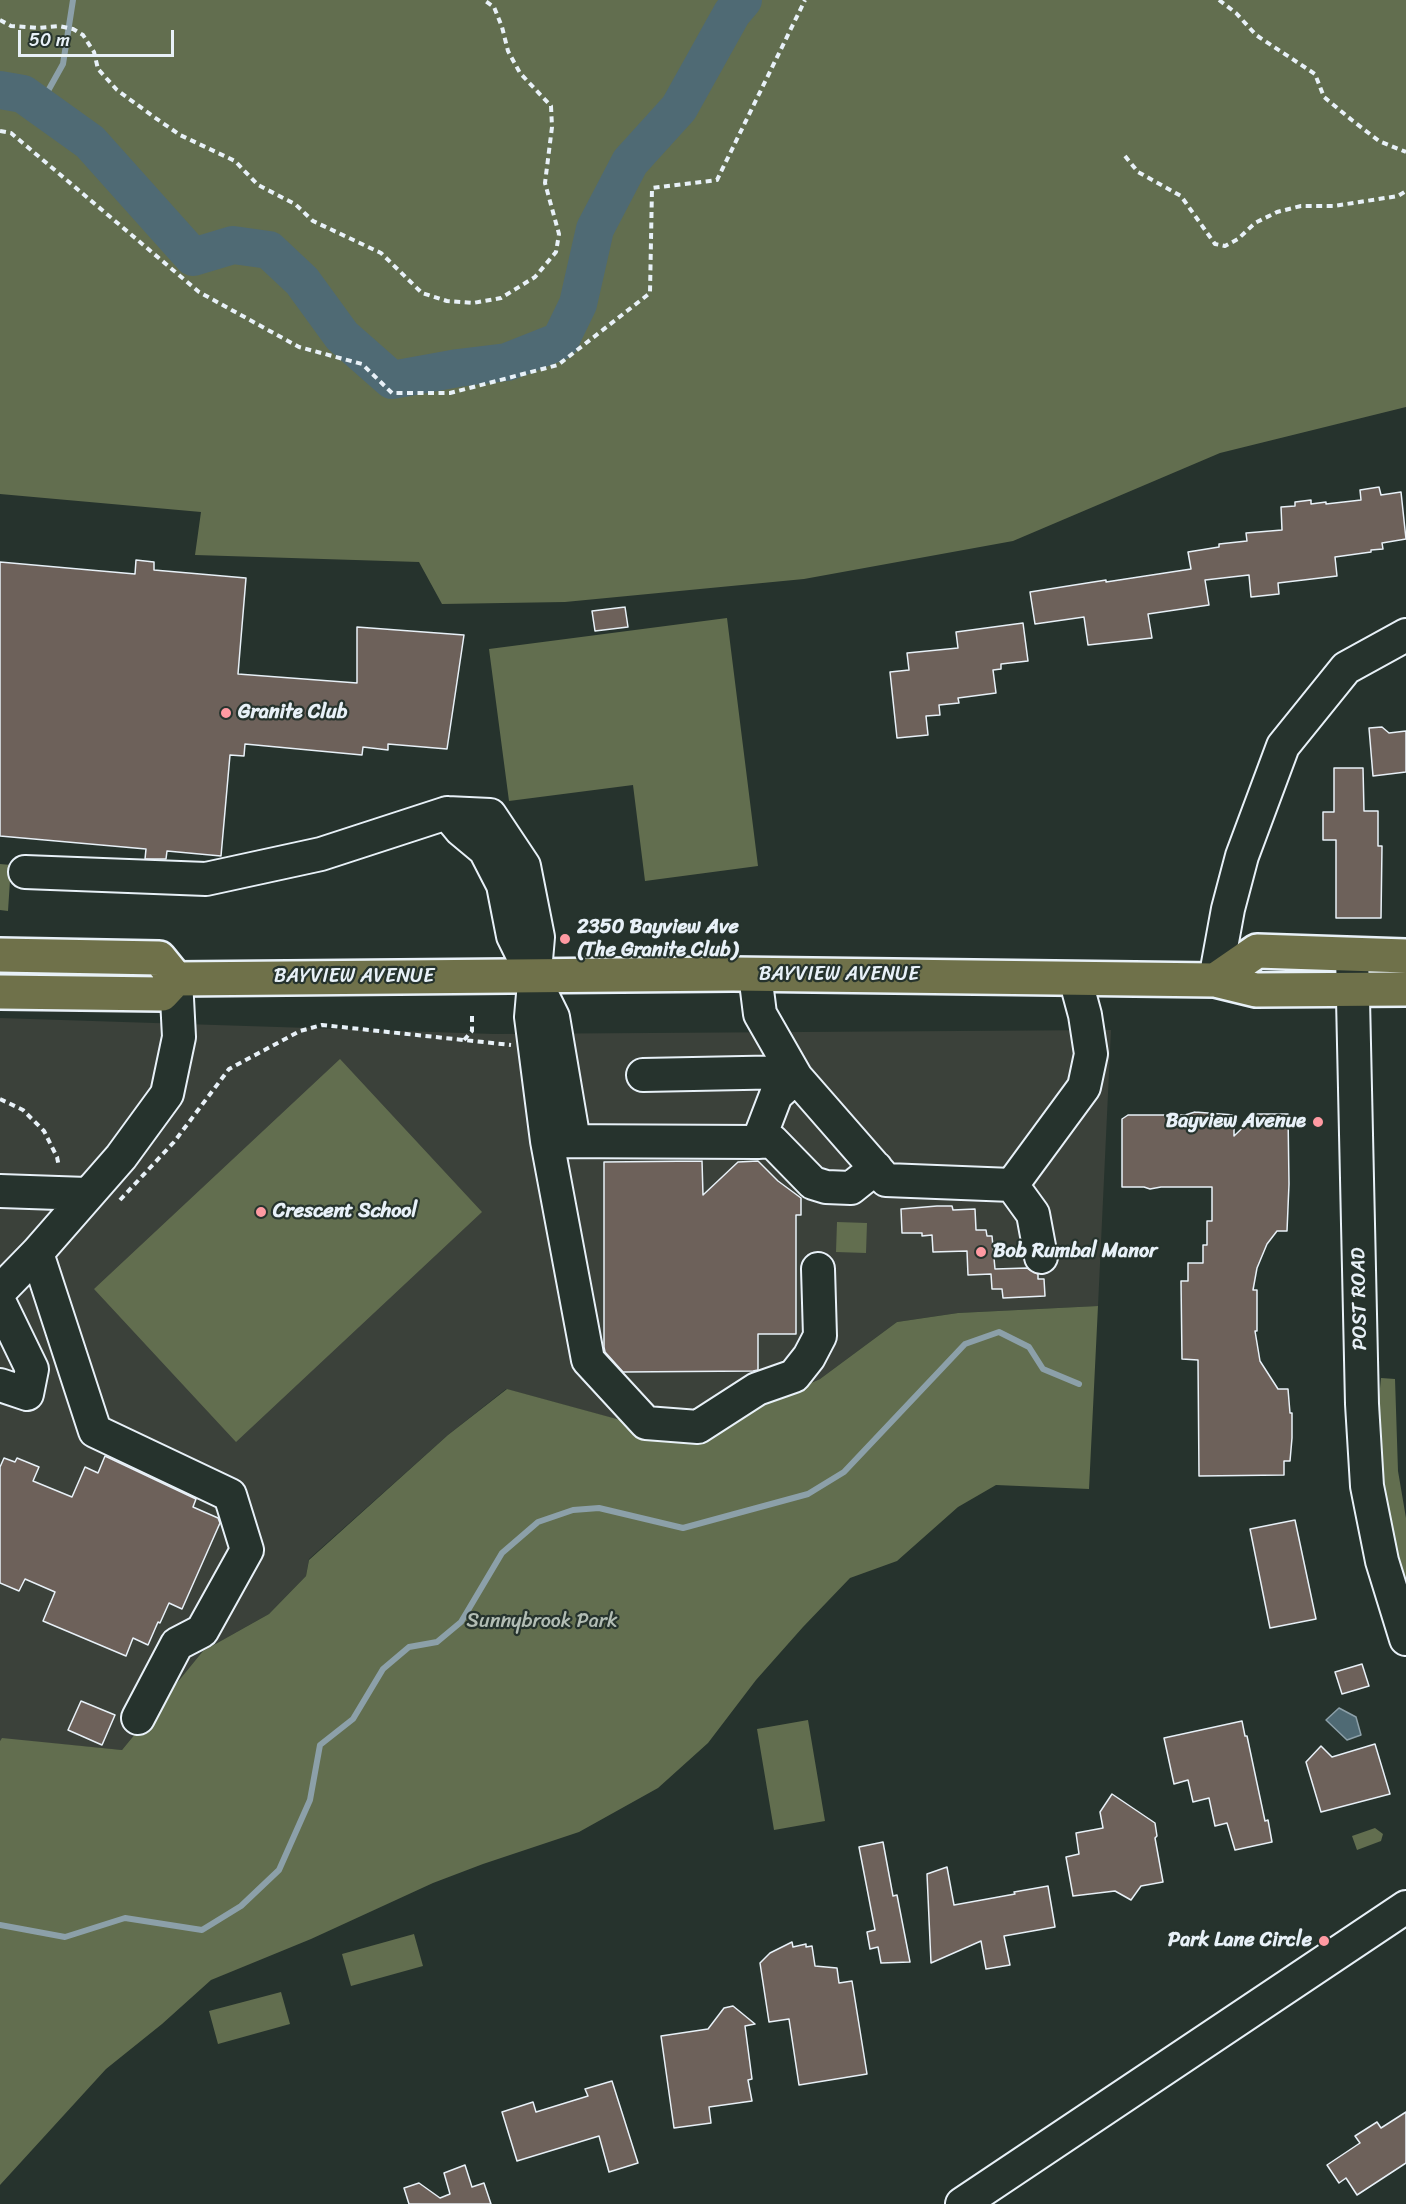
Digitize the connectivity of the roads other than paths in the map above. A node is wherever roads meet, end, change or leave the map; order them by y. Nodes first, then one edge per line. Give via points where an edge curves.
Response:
1 (1406, 635) edge
2 (25, 872) dead end
3 (1352, 954) junction
4 (0, 955) edge
5 (1406, 956) edge
6 (755, 974) junction
7 (534, 976) junction
8 (176, 978) junction
9 (1075, 978) junction
10 (1215, 980) junction
11 (1353, 989) junction
12 (1406, 989) edge
13 (0, 992) edge
14 (795, 1074) junction
15 (644, 1075) dead end
16 (561, 1141) junction
17 (758, 1142) junction
18 (876, 1168) junction
19 (1012, 1185) junction
20 (2, 1192) edge
21 (76, 1194) junction
22 (37, 1253) junction
23 (1041, 1257) dead end
24 (818, 1269) dead end
25 (0, 1291) edge
26 (0, 1303) edge
27 (0, 1385) edge
28 (1406, 1639) edge
29 (138, 1718) dead end
30 (1406, 1907) edge
31 (962, 2204) edge

1 - 10 street via 1346,668 1283,746 1242,856
2 - 7 street via 206,879 321,854 447,813 490,815 524,866 538,937
3 - 5 main road
3 - 10 main road via 1257,951
3 - 11 street, POST ROAD
4 - 8 main road via 159,958
6 - 7 main road, BAYVIEW AVENUE
6 - 9 main road, BAYVIEW AVENUE
6 - 14 street via 760,1014
7 - 8 main road, BAYVIEW AVENUE
7 - 16 street via 531,1017 535,1048
7 - 16 street via 553,1017
8 - 13 main road via 162,994
8 - 21 street via 179,1038 167,1094 121,1157
9 - 10 main road, BAYVIEW AVENUE
9 - 19 street via 1091,1054 1084,1087
10 - 11 main road, BAYVIEW AVENUE via 1256,990
11 - 12 main road, BAYVIEW AVENUE
11 - 28 street, POST ROAD via 1367,1486 1383,1562
14 - 15 street
14 - 17 street via 776,1095
14 - 18 street
16 - 17 street
16 - 24 street via 588,1360 646,1423 698,1427 757,1389 794,1376 820,1336
17 - 18 street via 772,1140 813,1183 826,1186 851,1188
18 - 19 street via 886,1180
19 - 23 street via 1033,1214
20 - 21 street
21 - 22 street
22 - 25 street
22 - 29 street via 95,1431 230,1495 246,1550 202,1631 177,1644
26 - 27 street via 32,1369 27,1394
30 - 31 street

